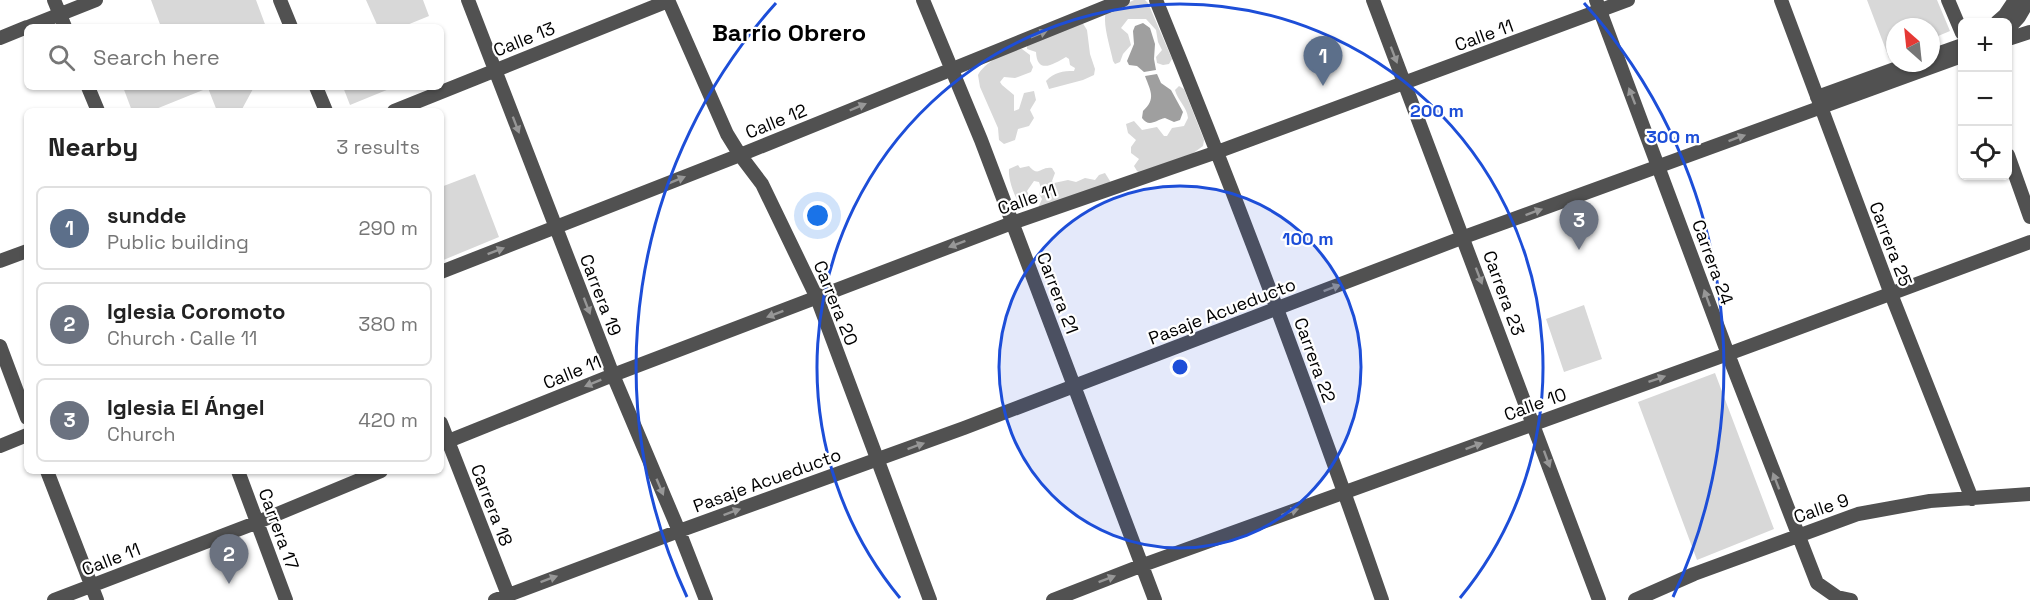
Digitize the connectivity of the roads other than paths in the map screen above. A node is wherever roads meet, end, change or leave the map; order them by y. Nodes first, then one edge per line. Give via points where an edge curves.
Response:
1 (54, 0) edge
2 (96, 0) edge
3 (280, 0) edge
4 (468, 0) edge
5 (668, 0) edge
6 (924, 0) edge
7 (1124, 0) edge
8 (1156, 0) edge
9 (1373, 0) edge
10 (1628, 0) edge
11 (1781, 0) edge
12 (1948, 0) edge
13 (2015, 0) edge
14 (2029, 0) edge
15 (1598, 5) edge
16 (2002, 18) edge
17 (62, 21) edge
18 (45, 24) edge
19 (290, 24) edge
20 (1958, 24) edge
21 (2012, 24) edge
22 (24, 29) edge
23 (2030, 32) edge
24 (2012, 37) edge
25 (0, 38) edge
26 (1958, 46) edge
27 (1940, 53) edge
28 (1958, 57) edge
29 (952, 68) junction
30 (495, 70) junction
31 (1890, 72) edge
32 (1405, 83) junction
33 (89, 90) edge
34 (317, 90) edge
35 (1819, 102) junction
36 (97, 108) edge
37 (325, 108) edge
38 (401, 108) edge
39 (1217, 152) junction
40 (740, 155) junction
41 (1659, 167) junction
42 (2012, 168) edge
43 (2030, 217) edge
44 (1012, 223) junction
45 (556, 228) junction
46 (1464, 237) junction
47 (2030, 242) edge
48 (24, 252) edge
49 (0, 261) edge
50 (444, 271) edge
51 (1891, 294) junction
52 (817, 298) junction
53 (1278, 310) junction
54 (0, 346) edge
55 (1728, 354) junction
56 (613, 375) junction
57 (1074, 386) junction
58 (24, 410) edge
59 (1534, 424) junction
60 (24, 436) edge
61 (444, 442) edge
62 (0, 446) edge
63 (878, 460) junction
64 (48, 474) edge
65 (239, 474) edge
66 (374, 474) edge
67 (1344, 492) junction
68 (2030, 494) edge
69 (1972, 499) junction
70 (258, 522) junction
71 (679, 531) junction
72 (1797, 535) junction
73 (1143, 565) junction
74 (92, 586) junction
75 (504, 598) edge
76 (54, 600) edge
77 (97, 600) edge
78 (286, 600) edge
79 (706, 600) edge
80 (930, 600) edge
81 (1053, 600) edge
82 (1155, 600) edge
83 (1382, 600) edge
84 (1599, 600) edge
85 (1635, 600) edge
86 (1851, 600) edge

1 - 17 street
2 - 17 street
3 - 19 street
4 - 30 street, Carrera 19
5 - 30 street, Calle 13
5 - 40 street, Carrera 20
6 - 29 street, Carrera 21
29 -> 7 street, Calle 12
8 - 39 street, Carrera 22
9 -> 32 street, Carrera 23
10 - 15 street, Calle 11
11 - 35 street, Carrera 25
12 - 20 street
13 - 16 street
14 - 21 street
15 - 32 street, Calle 11
41 -> 15 street, Carrera 24
17 - 18 street
22 - 25 street
23 - 24 street
26 - 27 street
28 - 35 street, Pasaje Acueducto
40 -> 29 street, Calle 12
29 - 44 street, Carrera 21
30 - 38 street, Calle 13
30 -> 45 street, Carrera 19
31 - 35 street
32 - 39 street, Calle 11
32 - 46 street, Carrera 23
33 - 36 street
34 - 37 street
41 -> 35 street, Pasaje Acueducto
35 - 51 street, Carrera 25
39 - 44 street, Calle 11
39 - 53 street, Carrera 22
45 -> 40 street, Calle 12
40 - 52 street, Carrera 20 via 762,184
46 -> 41 street, Pasaje Acueducto
55 -> 41 street, Carrera 24
42 - 43 street
44 -> 52 street, Calle 11
44 - 57 street, Carrera 21
50 -> 45 street, Calle 12
45 -> 56 street, Carrera 19
53 -> 46 street, Pasaje Acueducto
46 -> 59 street, Carrera 23
47 - 51 street, Calle 10
48 - 49 street
51 - 55 street, Calle 10
51 - 69 street, Carrera 25
52 -> 56 street, Calle 11
52 - 63 street, Carrera 20
53 - 57 street, Pasaje Acueducto
53 - 67 street, Carrera 22
54 - 58 street
59 -> 55 street, Calle 10
72 -> 55 street, Carrera 24
56 -> 61 street, Calle 11
56 -> 71 street, Carrera 19
63 -> 57 street, Pasaje Acueducto
57 - 73 street, Carrera 21
67 -> 59 street, Calle 10
59 -> 84 street, Carrera 23
60 - 62 street
61 - 75 street, Carrera 18
71 -> 63 street, Pasaje Acueducto
63 - 80 street, Carrera 20
64 - 74 street
65 - 70 street, Carrera 17
66 - 70 street, Calle 11
73 -> 67 street, Calle 10
67 - 83 street, Carrera 22
68 - 69 street, Calle 9
69 - 72 street, Calle 9 via 1858,514
70 - 74 street, Calle 11
70 - 78 street, Carrera 17
75 -> 71 street, Pasaje Acueducto
71 - 79 street, Carrera 19
72 - 85 street, Calle 9
72 - 86 street, Carrera 24 via 1817,583 1838,597
81 -> 73 street, Calle 10
73 - 82 street, Carrera 21
74 - 76 street, Calle 11
74 - 77 street

